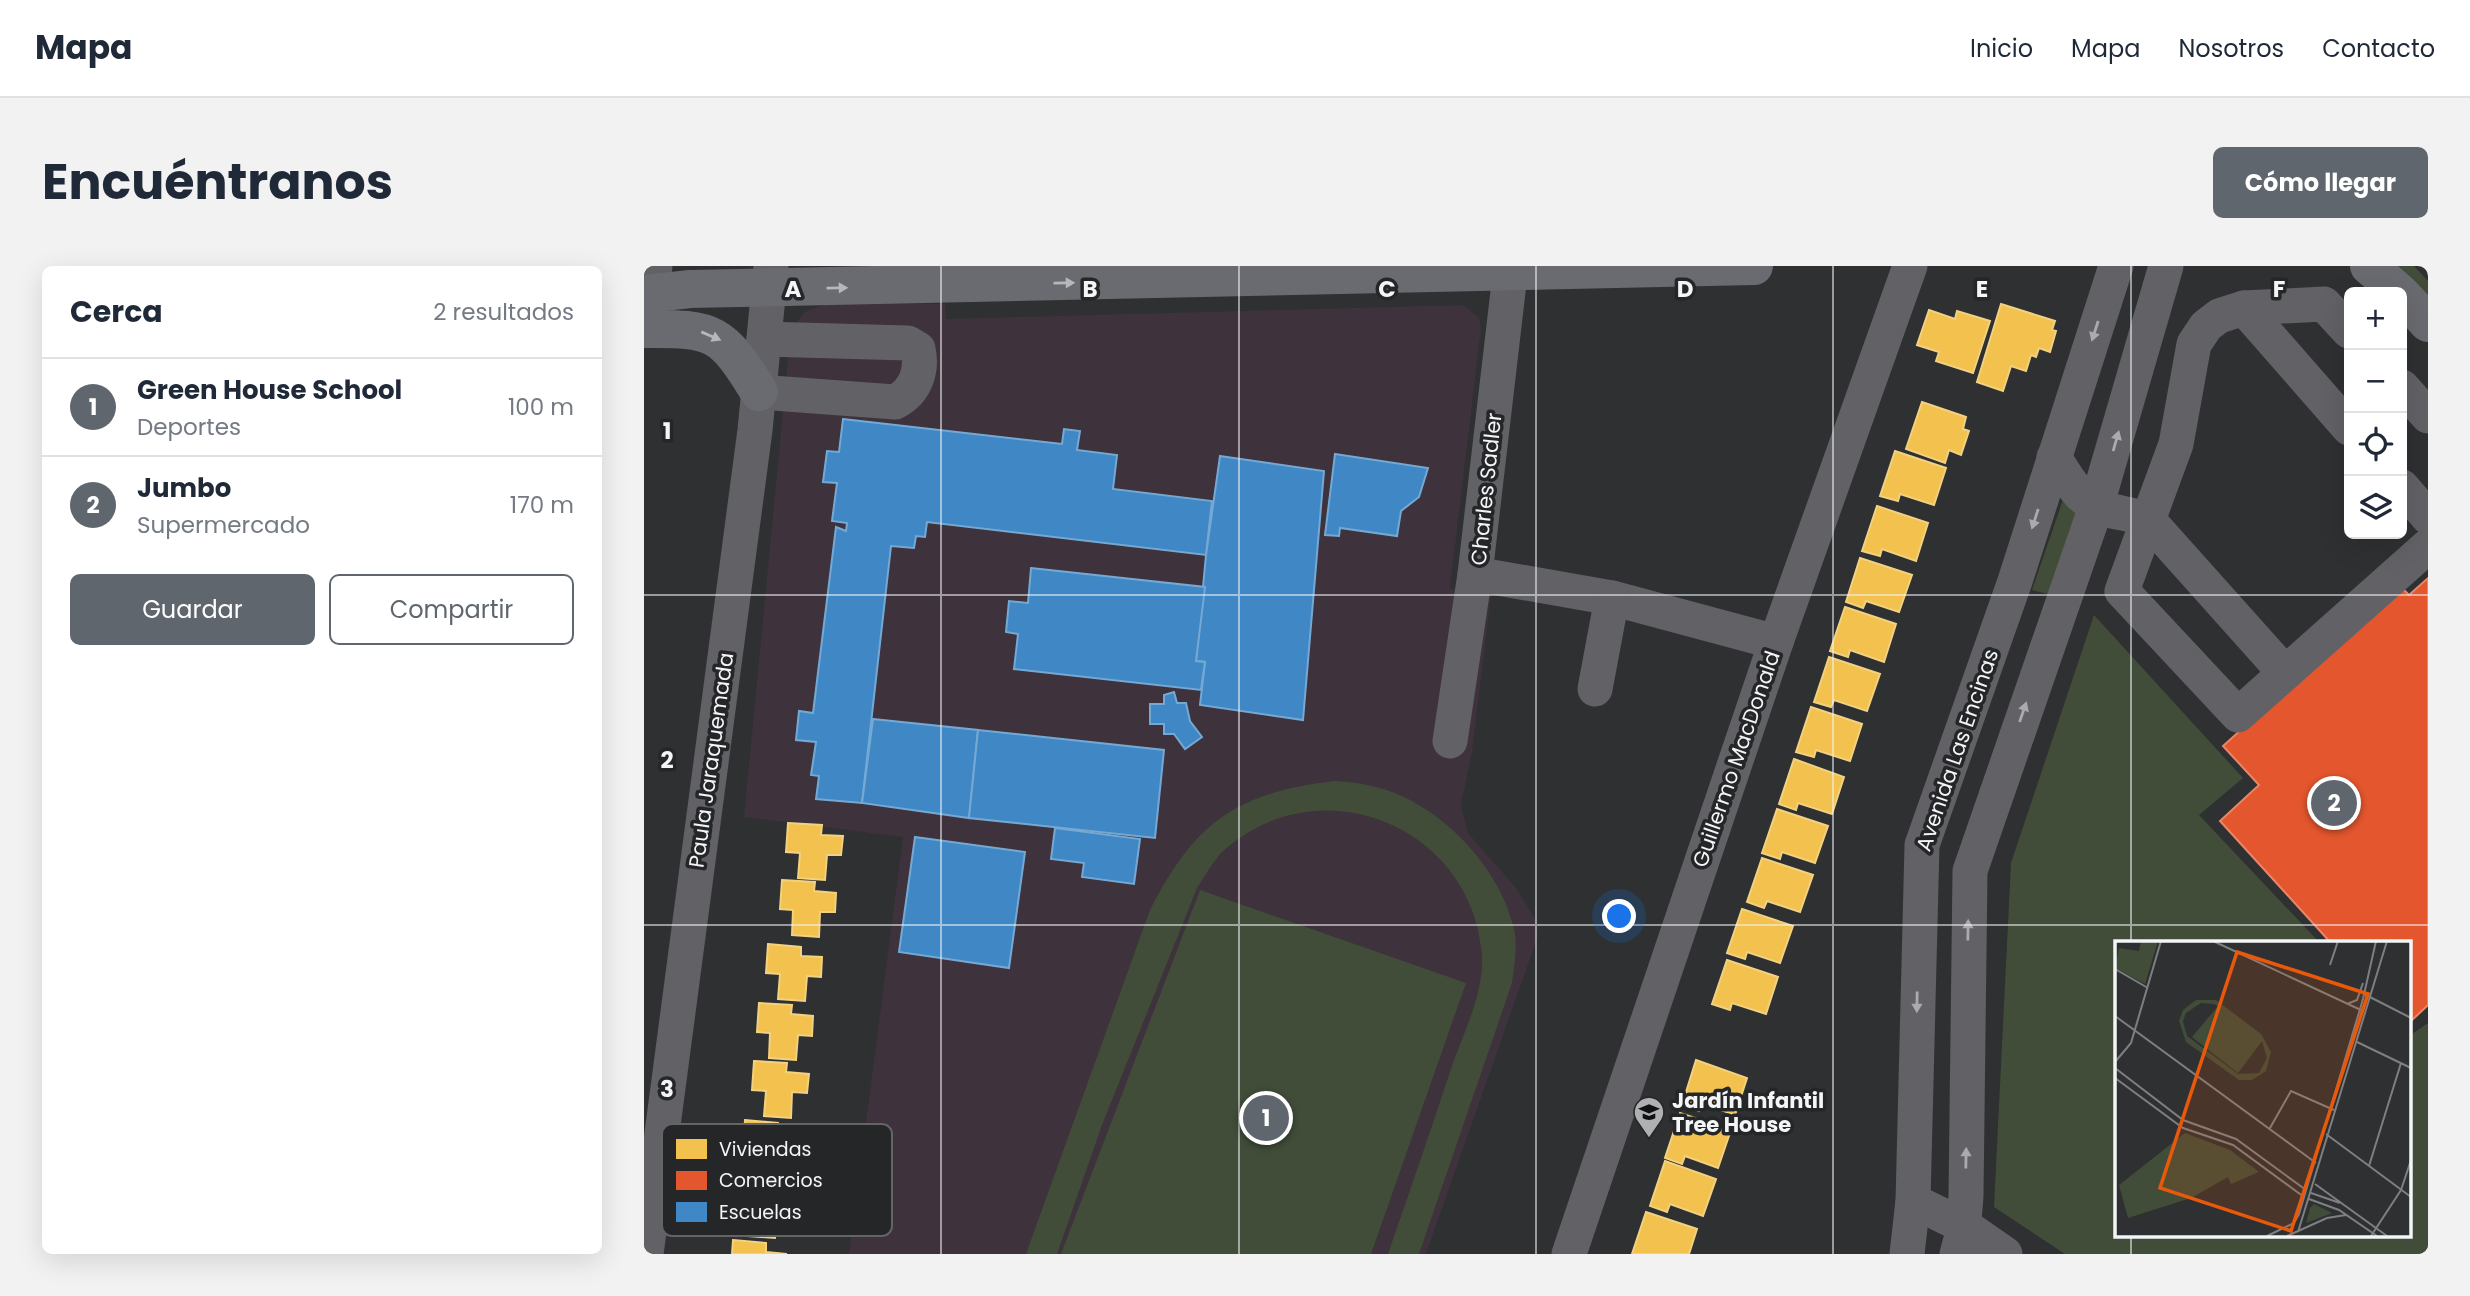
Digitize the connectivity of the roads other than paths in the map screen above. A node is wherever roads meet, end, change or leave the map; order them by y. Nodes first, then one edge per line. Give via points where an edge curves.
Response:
1 (1754, 266) edge
2 (1910, 266) edge
3 (2116, 266) edge
4 (2166, 266) edge
5 (2369, 266) edge
6 (1686, 267) edge
7 (1511, 269) edge
8 (770, 278) edge
9 (2392, 287) edge
10 (648, 295) edge
11 (2407, 301) edge
12 (2244, 308) junction
13 (2428, 323) edge
14 (2344, 326) edge
15 (764, 339) junction
16 (759, 392) junction
17 (2407, 393) edge
18 (2428, 416) edge
19 (2344, 422) edge
20 (2054, 457) junction
21 (2407, 493) edge
22 (2096, 507) junction
23 (2428, 517) edge
24 (2150, 522) junction
25 (2428, 546) edge
26 (1475, 574) junction
27 (1612, 598) junction
28 (1776, 642) junction
29 (2285, 673) junction
30 (1595, 689) dead end
31 (1450, 741) dead end
32 (663, 1124) edge
33 (662, 1132) edge
34 (1913, 1201) junction
35 (1961, 1240) edge
36 (646, 1254) edge
37 (1569, 1254) edge
38 (1907, 1254) edge
39 (2005, 1254) edge

1 - 6 main road
2 - 28 street, Guillermo MacDonald
3 -> 20 street, Avenida Las Encinas
22 -> 4 street
5 - 9 main road
6 - 7 main road
8 -> 7 main road
7 - 26 street, Charles Sadler
8 - 10 main road
8 - 15 street, Paula Jaraquemada
10 -> 16 main road via 693,330 719,338 731,348
11 - 13 main road
12 - 14 street via 2324,304
12 - 19 street
12 - 24 street via 2219,316 2194,344 2176,444
15 - 16 street, Paula Jaraquemada
15 - 16 street via 908,343 918,349 920,360 912,389 895,402
16 - 32 street, Paula Jaraquemada
17 - 18 street
20 - 22 street via 2072,486
20 -> 34 street, Avenida Las Encinas via 1920,852
21 - 23 street
22 - 24 street via 2135,513
35 -> 22 street via 1970,871
24 - 29 street
24 - 29 street via 2122,591 2238,715
25 - 29 street
26 - 27 street, Charles Sadler
26 - 31 street
27 - 28 street, Charles Sadler
27 - 30 street
28 - 37 street, Guillermo MacDonald
33 - 36 street, Paula Jaraquemada
34 - 35 street
34 - 38 street, Avenida Las Encinas
35 - 39 street

